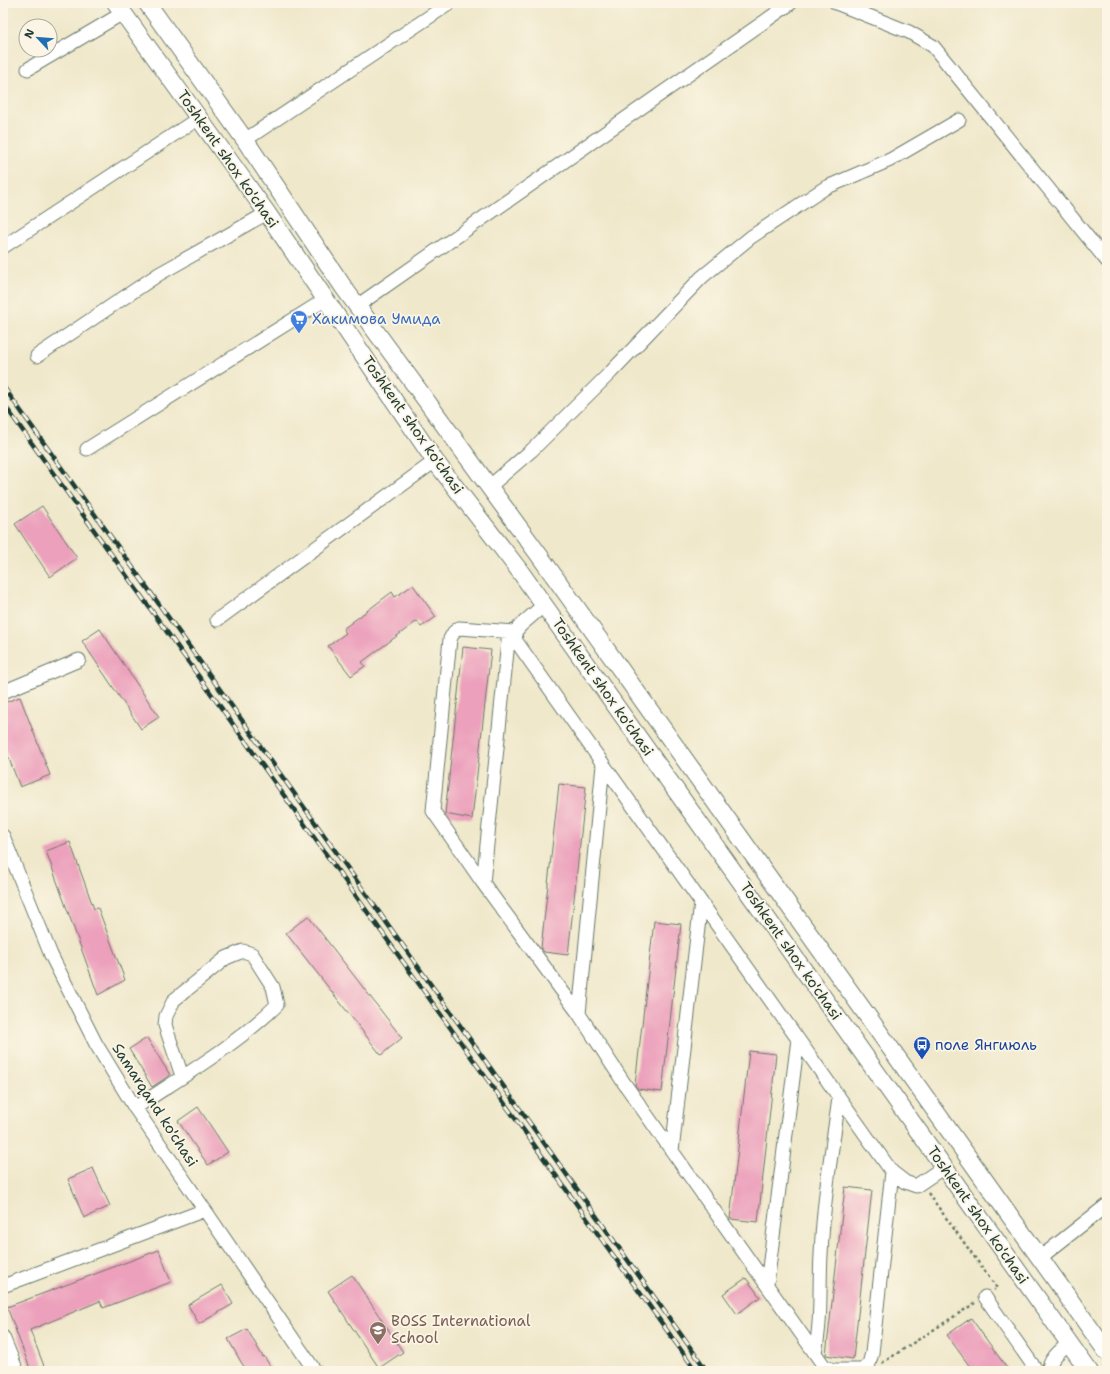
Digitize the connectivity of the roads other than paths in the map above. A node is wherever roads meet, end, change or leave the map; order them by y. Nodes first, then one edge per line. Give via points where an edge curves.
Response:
1 (147, 3) edge
2 (450, 3) edge
3 (791, 3) edge
4 (836, 3) edge
5 (120, 8) edge
6 (28, 69) dead end
7 (199, 118) junction
8 (959, 120) dead end
9 (245, 140) junction
10 (267, 213) junction
11 (3, 247) edge
12 (1107, 261) edge
13 (326, 299) junction
14 (357, 306) junction
15 (37, 356) dead end
16 (87, 449) dead end
17 (435, 461) junction
18 (489, 487) junction
19 (539, 555) junction
20 (519, 570) junction
21 (544, 605) junction
22 (217, 620) dead end
23 (512, 632) junction
24 (79, 660) dead end
25 (3, 692) edge
26 (603, 765) junction
27 (4, 844) edge
28 (483, 883) junction
29 (701, 902) junction
30 (579, 1014) junction
31 (798, 1039) junction
32 (182, 1076) junction
33 (839, 1098) junction
34 (136, 1108) junction
35 (672, 1151) junction
36 (944, 1167) junction
37 (892, 1172) junction
38 (1107, 1205) edge
39 (205, 1210) junction
40 (1041, 1257) junction
41 (767, 1284) junction
42 (3, 1286) edge
43 (985, 1296) road end
44 (3, 1337) edge
45 (1069, 1343) junction
46 (815, 1352) junction
47 (1107, 1352) edge
48 (842, 1370) edge
49 (17, 1371) edge
50 (315, 1371) edge
51 (1037, 1371) edge
52 (1048, 1371) edge
53 (1089, 1371) edge

1 - 9 main road, Toshkent shox ko'chasi
2 - 9 street
3 - 14 street
4 - 12 street via 909,32 933,46
5 - 6 street
5 - 7 main road, Toshkent shox ko'chasi
7 - 10 main road, Toshkent shox ko'chasi
7 - 11 street
8 - 18 street via 890,160 824,188 751,238 702,277 538,445
9 - 14 main road, Toshkent shox ko'chasi
10 - 13 main road, Toshkent shox ko'chasi
10 - 15 street via 159,274
13 - 16 street
13 - 17 main road, Toshkent shox ko'chasi
14 - 18 main road, Toshkent shox ko'chasi
17 - 20 main road, Toshkent shox ko'chasi
17 - 22 street
18 - 19 main road, Toshkent shox ko'chasi
19 - 20 main road
19 - 40 main road, Toshkent shox ko'chasi
20 - 21 main road, Toshkent shox ko'chasi
21 - 23 street
21 - 36 main road, Toshkent shox ko'chasi
23 - 26 street
23 - 28 street
23 - 28 street via 459,628 450,639 433,811
24 - 25 street
26 - 29 street
26 - 30 street
27 - 34 street, Samarqand ko'chasi via 72,999
28 - 30 street
29 - 31 street
29 - 35 street
30 - 35 street
31 - 33 street
31 - 41 street
32 - 32 street via 258,1024 277,1005 273,988 252,954 242,951 226,958 174,1000 166,1016 165,1025
32 - 34 street
33 - 37 street
33 - 46 street via 826,1185 821,1254 820,1330
34 - 39 street, Samarqand ko'chasi
35 - 41 street
36 - 37 street via 916,1186 905,1182
36 - 45 main road, Toshkent shox ko'chasi
37 - 48 street via 872,1353 869,1364 862,1370
38 - 40 street
39 - 42 street
39 - 50 street, Samarqand ko'chasi
40 - 47 main road, Toshkent shox ko'chasi
41 - 46 street
43 - 51 street
44 - 49 street
45 - 52 street via 1056,1354 1048,1366
45 - 53 main road, Toshkent shox ko'chasi
46 - 48 street via 824,1366

